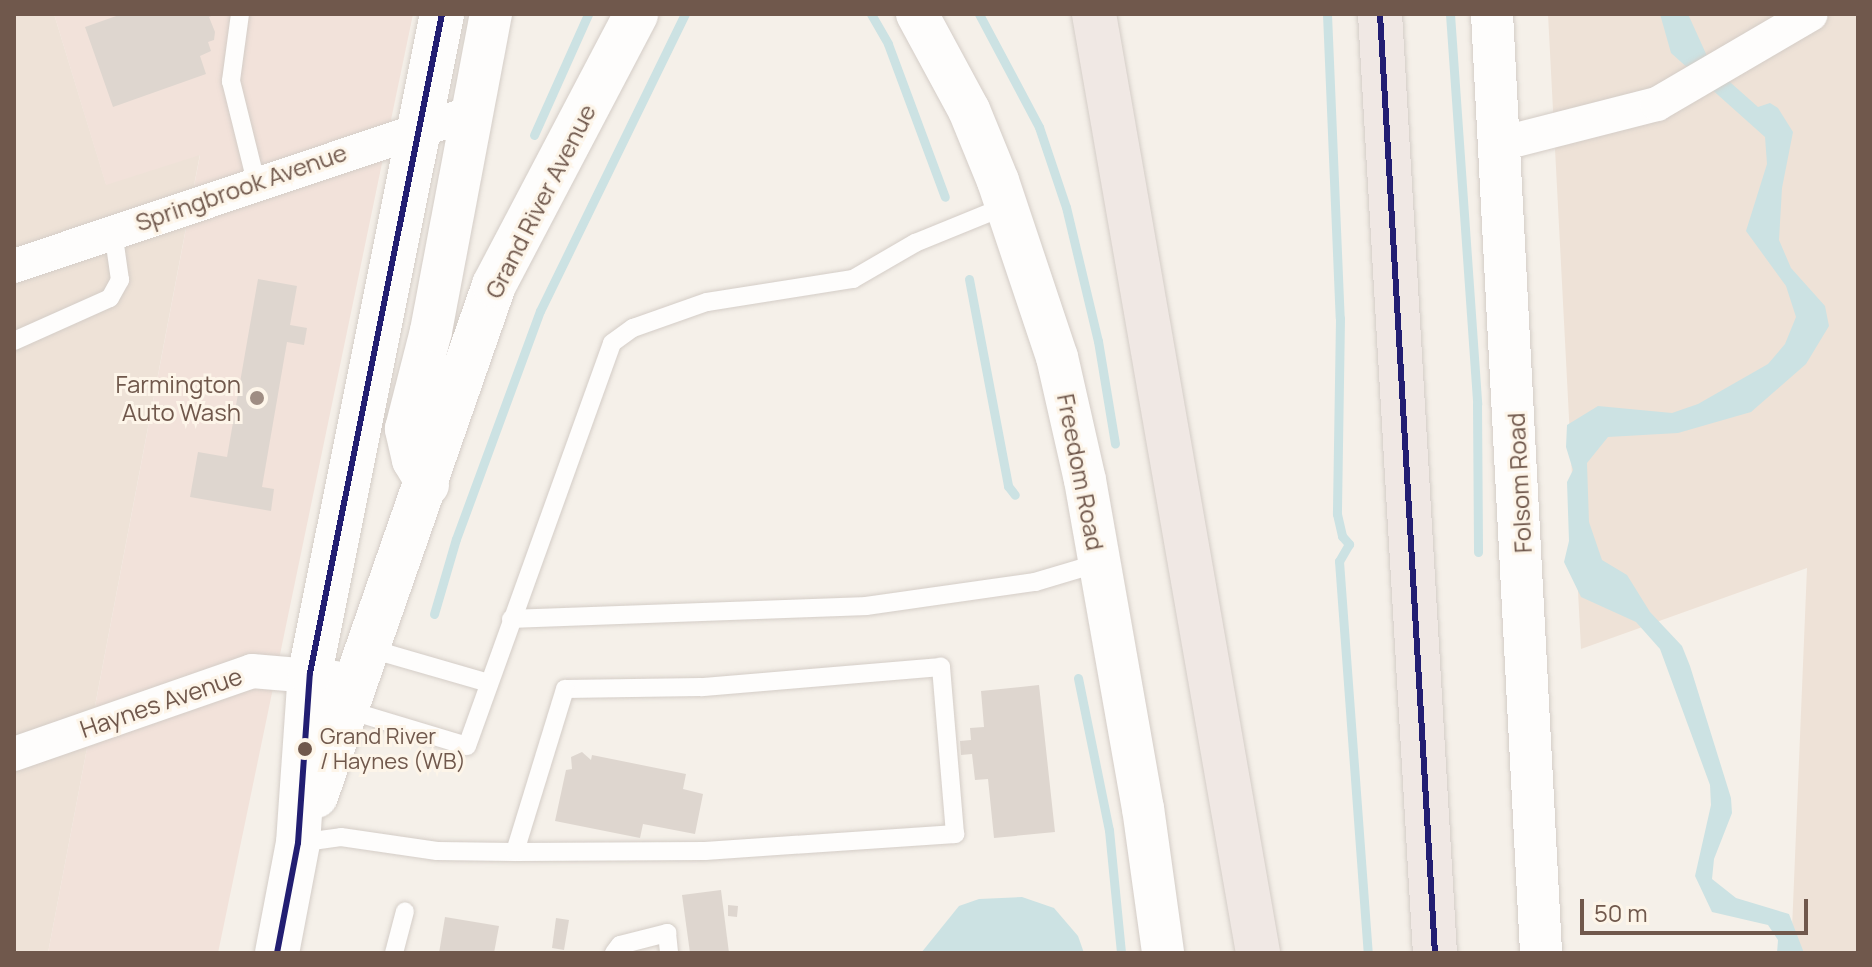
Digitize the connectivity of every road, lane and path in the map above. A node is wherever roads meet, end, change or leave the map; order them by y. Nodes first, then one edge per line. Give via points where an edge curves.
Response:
1 (240, 14) edge
2 (442, 14) edge
3 (491, 14) edge
4 (636, 14) edge
5 (917, 14) edge
6 (1094, 14) edge
7 (1380, 14) edge
8 (1492, 14) edge
9 (1811, 14) edge
10 (470, 113) junction
11 (419, 127) junction
12 (1500, 144) junction
13 (256, 182) junction
14 (1008, 205) junction
15 (113, 231) junction
16 (14, 266) edge
17 (14, 341) edge
18 (428, 485) junction
19 (1099, 563) junction
20 (511, 619) junction
21 (310, 673) junction
22 (359, 680) junction
23 (489, 683) junction
24 (14, 754) edge
25 (298, 843) junction
26 (515, 852) junction
27 (405, 911) dead end
28 (277, 953) edge
29 (394, 953) edge
30 (614, 953) edge
31 (669, 953) edge
32 (1163, 953) edge
33 (1258, 953) edge
34 (1435, 953) edge
35 (1541, 953) edge

1 - 13 lane via 231,81
2 - 11 main road, Grand River Avenue
3 - 10 street
4 - 18 main road, Grand River Avenue via 494,285
5 - 14 street, Freedom Road via 969,110
6 - 33 highway
7 - 34 highway
8 - 12 street, Folsom Road
9 - 12 street via 1634,113
10 - 11 street, Springbrook Avenue
10 - 18 street via 431,331 406,429 413,460
11 - 13 street, Springbrook Avenue
11 - 21 main road, Grand River Avenue
12 - 35 street, Folsom Road
13 - 15 street, Springbrook Avenue
14 - 19 street, Freedom Road via 1057,357
14 - 20 lane via 915,243 853,279 707,302 633,328 612,343
15 - 16 street, Springbrook Avenue
15 - 17 lane via 120,280 110,298
18 - 22 main road, Grand River Avenue
19 - 20 lane via 1035,582 866,606
19 - 32 street, Freedom Road
20 - 23 lane
21 - 22 street, Haynes Avenue
21 - 24 street, Haynes Avenue via 252,671
21 - 25 main road, Grand River Avenue
22 - 23 lane
22 - 23 lane via 467,746
22 - 25 main road, Grand River Avenue
25 - 26 lane via 341,837 437,851
25 - 28 main road, Grand River Avenue
26 - 26 lane via 705,851 955,834 941,667 701,687 565,689
27 - 29 lane
30 - 31 lane via 620,945 667,933

